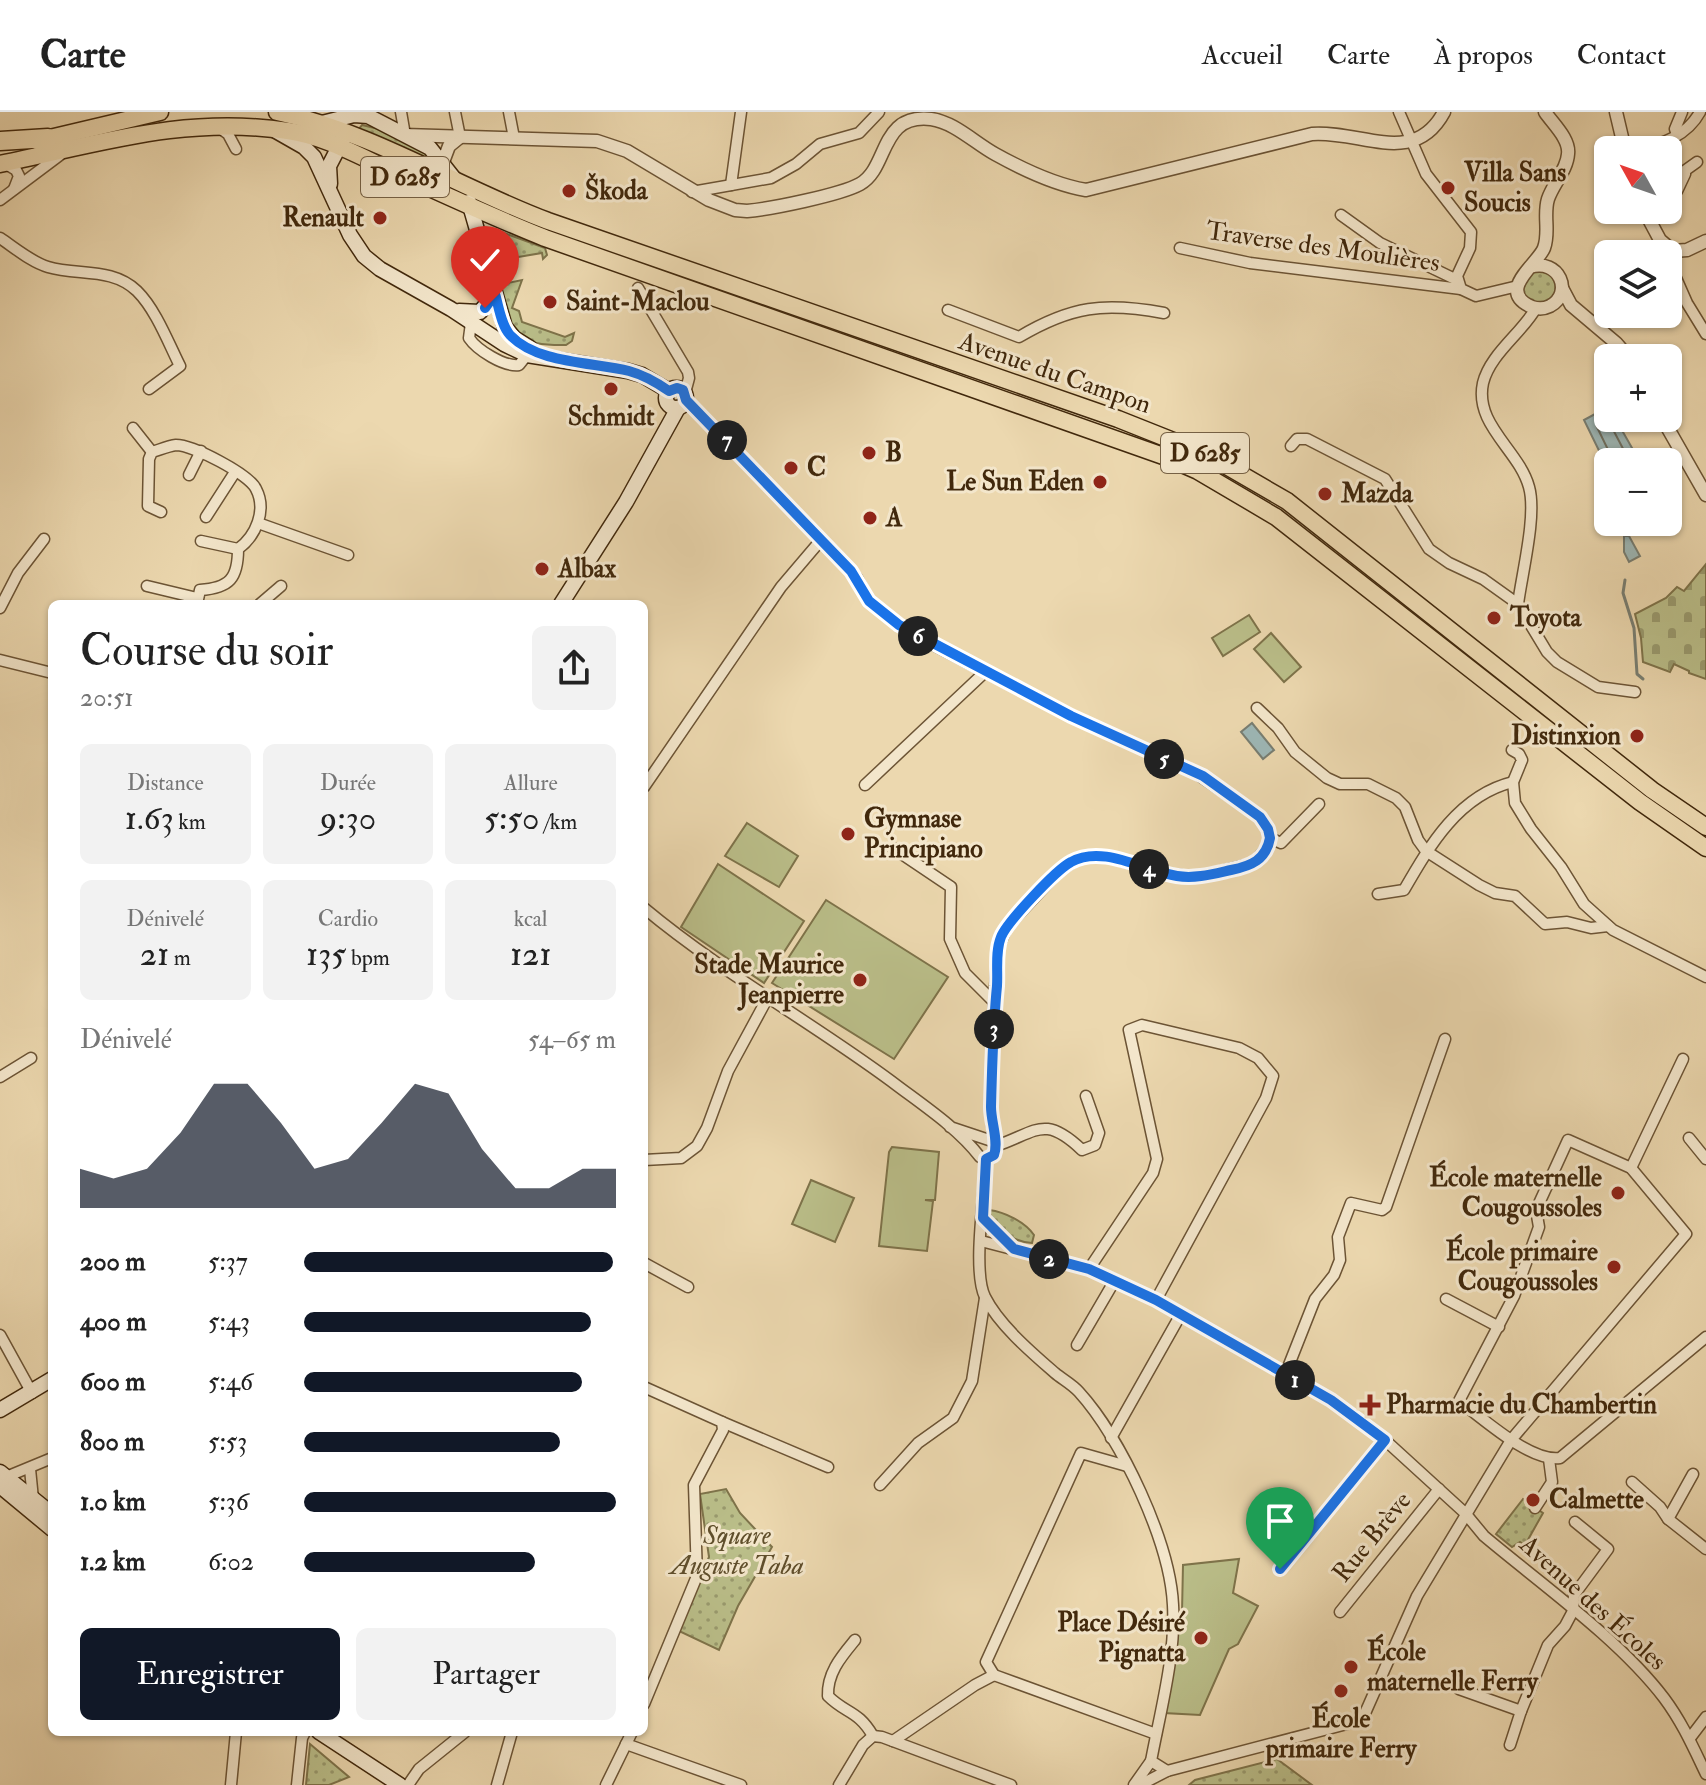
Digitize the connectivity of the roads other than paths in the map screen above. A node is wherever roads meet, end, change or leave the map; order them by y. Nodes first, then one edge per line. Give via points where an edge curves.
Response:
1 (160, 112) edge
2 (279, 112) edge
3 (401, 112) edge
4 (455, 112) edge
5 (509, 112) edge
6 (741, 112) edge
7 (879, 112) edge
8 (1399, 112) edge
9 (1444, 112) edge
10 (1545, 112) edge
11 (1616, 112) edge
12 (1682, 112) edge
13 (1700, 112) edge
14 (376, 120) junction
15 (322, 123) junction
16 (272, 129) junction
17 (405, 135) junction
18 (1677, 135) joint
19 (1622, 136) edge
20 (460, 137) junction
21 (48, 138) junction
22 (514, 138) junction
23 (343, 139) junction
24 (0, 141) edge
25 (1411, 143) junction
26 (76, 147) junction
27 (1, 159) edge
28 (443, 162) junction
29 (1697, 162) dead end
30 (1682, 180) edge
31 (457, 182) junction
32 (731, 185) junction
33 (12, 190) junction
34 (332, 192) junction
35 (691, 192) junction
36 (0, 200) edge
37 (473, 208) junction
38 (1341, 215) dead end
39 (504, 222) junction
40 (1651, 224) edge
41 (0, 238) edge
42 (1660, 240) edge
43 (1706, 241) edge
44 (1180, 248) dead end
45 (485, 251) junction
46 (1682, 251) edge
47 (1530, 267) junction
48 (1459, 284) junction
49 (1518, 286) junction
50 (638, 288) dead end
51 (1562, 288) junction
52 (1682, 292) edge
53 (495, 294) junction
54 (1550, 306) junction
55 (1536, 308) junction
56 (451, 309) junction
57 (948, 310) dead end
58 (1164, 313) dead end
59 (1580, 314) junction
60 (1706, 334) edge
61 (1617, 344) edge
62 (552, 357) junction
63 (149, 389) dead end
64 (683, 400) junction
65 (133, 428) dead end
66 (1670, 432) edge
67 (1291, 446) dead end
68 (201, 451) junction
69 (152, 452) junction
70 (235, 472) junction
71 (189, 475) dead end
72 (1706, 495) edge
73 (161, 512) dead end
74 (206, 517) dead end
75 (258, 523) junction
76 (44, 539) dead end
77 (821, 540) junction
78 (201, 541) dead end
79 (238, 549) junction
80 (348, 555) dead end
81 (147, 586) dead end
82 (281, 586) dead end
83 (194, 600) edge
84 (197, 600) edge
85 (265, 600) edge
86 (566, 600) edge
87 (1518, 604) junction
88 (0, 608) edge
89 (0, 660) edge
90 (48, 672) edge
91 (985, 672) junction
92 (1635, 692) dead end
93 (1257, 708) dead end
94 (1512, 750) dead end
95 (648, 781) edge
96 (1513, 782) junction
97 (865, 785) dead end
98 (1319, 804) dead end
99 (1706, 827) edge
100 (1270, 838) junction
101 (893, 848) dead end
102 (1706, 848) edge
103 (1426, 851) junction
104 (1378, 894) dead end
105 (648, 911) edge
106 (1608, 926) junction
107 (1706, 977) edge
108 (767, 999) junction
109 (994, 1002) junction
110 (1445, 1039) dead end
111 (31, 1058) dead end
112 (1683, 1059) dead end
113 (0, 1077) edge
114 (1086, 1096) dead end
115 (950, 1127) junction
116 (1689, 1138) dead end
117 (991, 1142) junction
118 (976, 1152) junction
119 (986, 1159) junction
120 (1706, 1159) edge
121 (648, 1160) edge
122 (1631, 1168) junction
123 (983, 1218) junction
124 (981, 1241) junction
125 (1014, 1249) junction
126 (648, 1265) edge
127 (1089, 1269) junction
128 (1115, 1280) junction
129 (688, 1287) dead end
130 (985, 1298) junction
131 (1446, 1299) dead end
132 (1156, 1300) junction
133 (1181, 1314) junction
134 (1499, 1327) junction
135 (0, 1335) edge
136 (1706, 1337) edge
137 (1077, 1345) dead end
138 (1285, 1375) junction
139 (48, 1382) edge
140 (648, 1389) edge
141 (31, 1393) junction
142 (0, 1410) edge
143 (0, 1420) edge
144 (722, 1422) junction
145 (1111, 1438) junction
146 (1385, 1440) junction
147 (1511, 1440) junction
148 (1549, 1459) junction
149 (48, 1460) edge
150 (1127, 1466) junction
151 (828, 1467) dead end
152 (30, 1469) junction
153 (1693, 1474) dead end
154 (2, 1478) edge
155 (1632, 1482) dead end
156 (880, 1485) dead end
157 (1439, 1489) junction
158 (30, 1503) junction
159 (1535, 1508) dead end
160 (48, 1512) edge
161 (1465, 1513) junction
162 (1668, 1519) junction
163 (1575, 1522) dead end
164 (48, 1524) edge
165 (1706, 1549) edge
166 (1280, 1569) dead end
167 (1573, 1611) junction
168 (1340, 1612) dead end
169 (855, 1640) dead end
170 (994, 1675) junction
171 (1459, 1689) dead end
172 (648, 1695) edge
173 (1521, 1711) junction
174 (1706, 1717) edge
175 (1156, 1734) junction
176 (236, 1736) edge
177 (303, 1736) edge
178 (325, 1736) edge
179 (460, 1736) edge
180 (511, 1736) edge
181 (630, 1736) edge
182 (873, 1736) junction
183 (1690, 1738) junction
184 (893, 1741) junction
185 (626, 1744) junction
186 (1510, 1745) dead end
187 (1151, 1761) junction
188 (1167, 1771) junction
189 (1706, 1774) edge
190 (231, 1785) edge
191 (297, 1785) edge
192 (400, 1785) edge
193 (408, 1785) edge
194 (497, 1785) edge
195 (606, 1785) edge
196 (741, 1785) edge
197 (839, 1785) edge
198 (1011, 1785) edge
199 (1137, 1785) edge

1 - 21 main road
2 - 15 main road, D 6285
3 - 17 street
4 - 20 street
5 - 22 street
6 - 32 street
7 - 32 street via 859,133 820,144 780,174
8 - 25 street
9 - 25 street via 1434,128
10 - 47 street via 1567,143 1568,156 1547,200 1545,247
11 - 19 street
12 - 18 street
13 - 18 street
14 - 15 main road via 360,114
14 - 17 main road
14 - 23 main road via 356,123
15 - 23 main road, D 6285
16 - 23 main road, D 6285
16 - 26 main road, D 6285 via 236,138 212,125 165,129
16 - 34 main road via 309,151
17 - 20 street
17 - 28 main road
20 - 22 street
20 - 28 street via 449,146
21 - 24 highway
21 - 27 main road
22 - 35 street via 611,145
23 - 31 main road, D 6285
23 - 34 main road via 329,166
23 - 37 main road, D 6285
25 - 35 street via 1312,134 1086,190 998,156 939,121 919,119 893,132 870,176 851,188 747,211
25 - 48 street via 1426,174 1471,232
26 - 27 main road, D 6285
26 - 33 street
27 - 33 street via 19,176
28 - 31 main road
29 - 30 street via 1683,172
31 - 37 main road
31 - 99 main road, Avenue du Campon / D 6285 via 614,244 1118,419 1237,470 1287,501
32 - 35 street
33 - 36 street
34 - 56 main road via 364,256
37 - 39 main road, D 6285
37 - 45 main road
38 - 48 street via 1380,243
39 - 45 main road via 490,232
39 - 102 main road, Avenue du Campon / D 6285 via 1198,471 1276,517
40 - 42 street
41 - 63 street via 40,265 104,274 138,292 180,366
43 - 46 street
44 - 48 street, Traverse des Moulières via 1250,263
45 - 53 main road
47 - 49 street
47 - 51 street via 1555,270
48 - 49 street, Traverse des Moulières via 1476,296
49 - 55 street via 1525,302
50 - 64 street via 688,372
51 - 54 street
51 - 59 street
52 - 60 street
53 - 56 main road via 480,312
53 - 62 main road via 508,333
54 - 55 street
54 - 59 street
55 - 87 street via 1488,370 1482,400 1530,490
56 - 62 main road via 527,355
57 - 58 street via 1019,337 1039,324 1085,309 1120,306
59 - 61 street
62 - 64 main road via 642,375 669,391 677,388
64 - 77 street
64 - 86 main road
65 - 69 street
66 - 72 street
67 - 87 street via 1297,439 1307,439 1385,479 1429,549
68 - 69 street via 175,445
68 - 70 street
68 - 71 street
69 - 73 street via 148,506
70 - 74 street
70 - 75 street via 258,491
75 - 79 street
75 - 80 street
76 - 88 street
77 - 91 street via 880,611
77 - 95 street via 781,587
78 - 79 street
79 - 84 street via 235,575 214,589 200,590
81 - 83 street
82 - 85 street
87 - 92 street via 1557,662 1598,687
89 - 90 street
91 - 97 street
91 - 100 street via 1203,776 1260,817
93 - 103 street via 1295,752 1327,778 1340,784 1368,784 1401,802
94 - 96 street via 1522,760
96 - 103 street via 1492,787 1463,807
96 - 106 street via 1512,795 1521,815 1584,904
98 - 100 street via 1281,843
100 - 109 street via 1265,854 1254,863 1197,877 1108,857 1068,863 1002,933
101 - 109 street via 951,887 950,939 965,973
103 - 104 street via 1404,890
103 - 106 street via 1487,889 1515,896 1545,924
105 - 108 street
106 - 107 street
108 - 115 street via 842,1045
108 - 121 street via 728,1071 697,1146 681,1158
109 - 117 street
110 - 138 street via 1386,1207 1351,1203 1338,1237 1340,1260 1315,1299
111 - 113 street
112 - 122 street
114 - 117 street via 1099,1133 1095,1145 1082,1150 1048,1128
115 - 117 street
115 - 118 street
116 - 120 street
117 - 118 street via 978,1142
117 - 119 street via 994,1155
118 - 119 street
119 - 123 street
122 - 134 street via 1568,1140 1536,1210 1539,1227
122 - 147 street via 1686,1234
123 - 124 street
123 - 125 street
124 - 125 street, Avenue des Écoles
124 - 130 street
125 - 127 street, Avenue des Écoles
126 - 129 street
127 - 128 street, Avenue des Écoles
127 - 132 street via 1157,1159 1129,1030 1142,1025 1239,1048 1258,1058 1273,1076 1266,1098
128 - 132 street, Avenue des Écoles
128 - 137 street
130 - 145 street via 1017,1339 1077,1390
130 - 156 street via 972,1381 953,1418 918,1443
131 - 134 street
132 - 133 street, Avenue des Écoles
133 - 138 street, Avenue des Écoles
133 - 145 street
134 - 147 street via 1459,1401
135 - 141 street
136 - 148 street via 1560,1458
138 - 146 street, Avenue des Écoles via 1331,1400
139 - 141 main road
140 - 144 street
141 - 142 main road
141 - 143 main road
144 - 151 street
144 - 172 street via 723,1430 694,1485 697,1576
145 - 150 street
146 - 157 street, Avenue des Écoles
146 - 166 street
147 - 148 street
147 - 161 street
148 - 159 street via 1552,1482
149 - 152 street
150 - 170 street via 1081,1453 986,1662
150 - 175 street via 1170,1571 1174,1608
152 - 154 street
152 - 158 street
153 - 162 street
154 - 158 main road
155 - 162 street
157 - 161 street, Avenue des Écoles
157 - 168 street, Rue Brève
158 - 160 main road
158 - 164 main road
161 - 167 street, Avenue des Écoles via 1484,1536
161 - 188 street via 1417,1596 1362,1720
162 - 165 street
163 - 167 street via 1608,1549 1574,1595
167 - 173 street via 1548,1645
167 - 183 street, Avenue des Écoles via 1653,1684
169 - 182 street via 828,1682 828,1696 860,1719
170 - 175 street
170 - 184 street
171 - 173 street
173 - 186 street
174 - 183 street
175 - 187 street
176 - 190 street
177 - 191 street
178 - 192 main road
179 - 193 street via 419,1769
180 - 194 street
181 - 185 street
182 - 184 street
182 - 197 street
183 - 189 street, Avenue des Écoles
184 - 198 street
185 - 195 street
185 - 196 street
187 - 188 street
187 - 199 street
188 - 199 street

